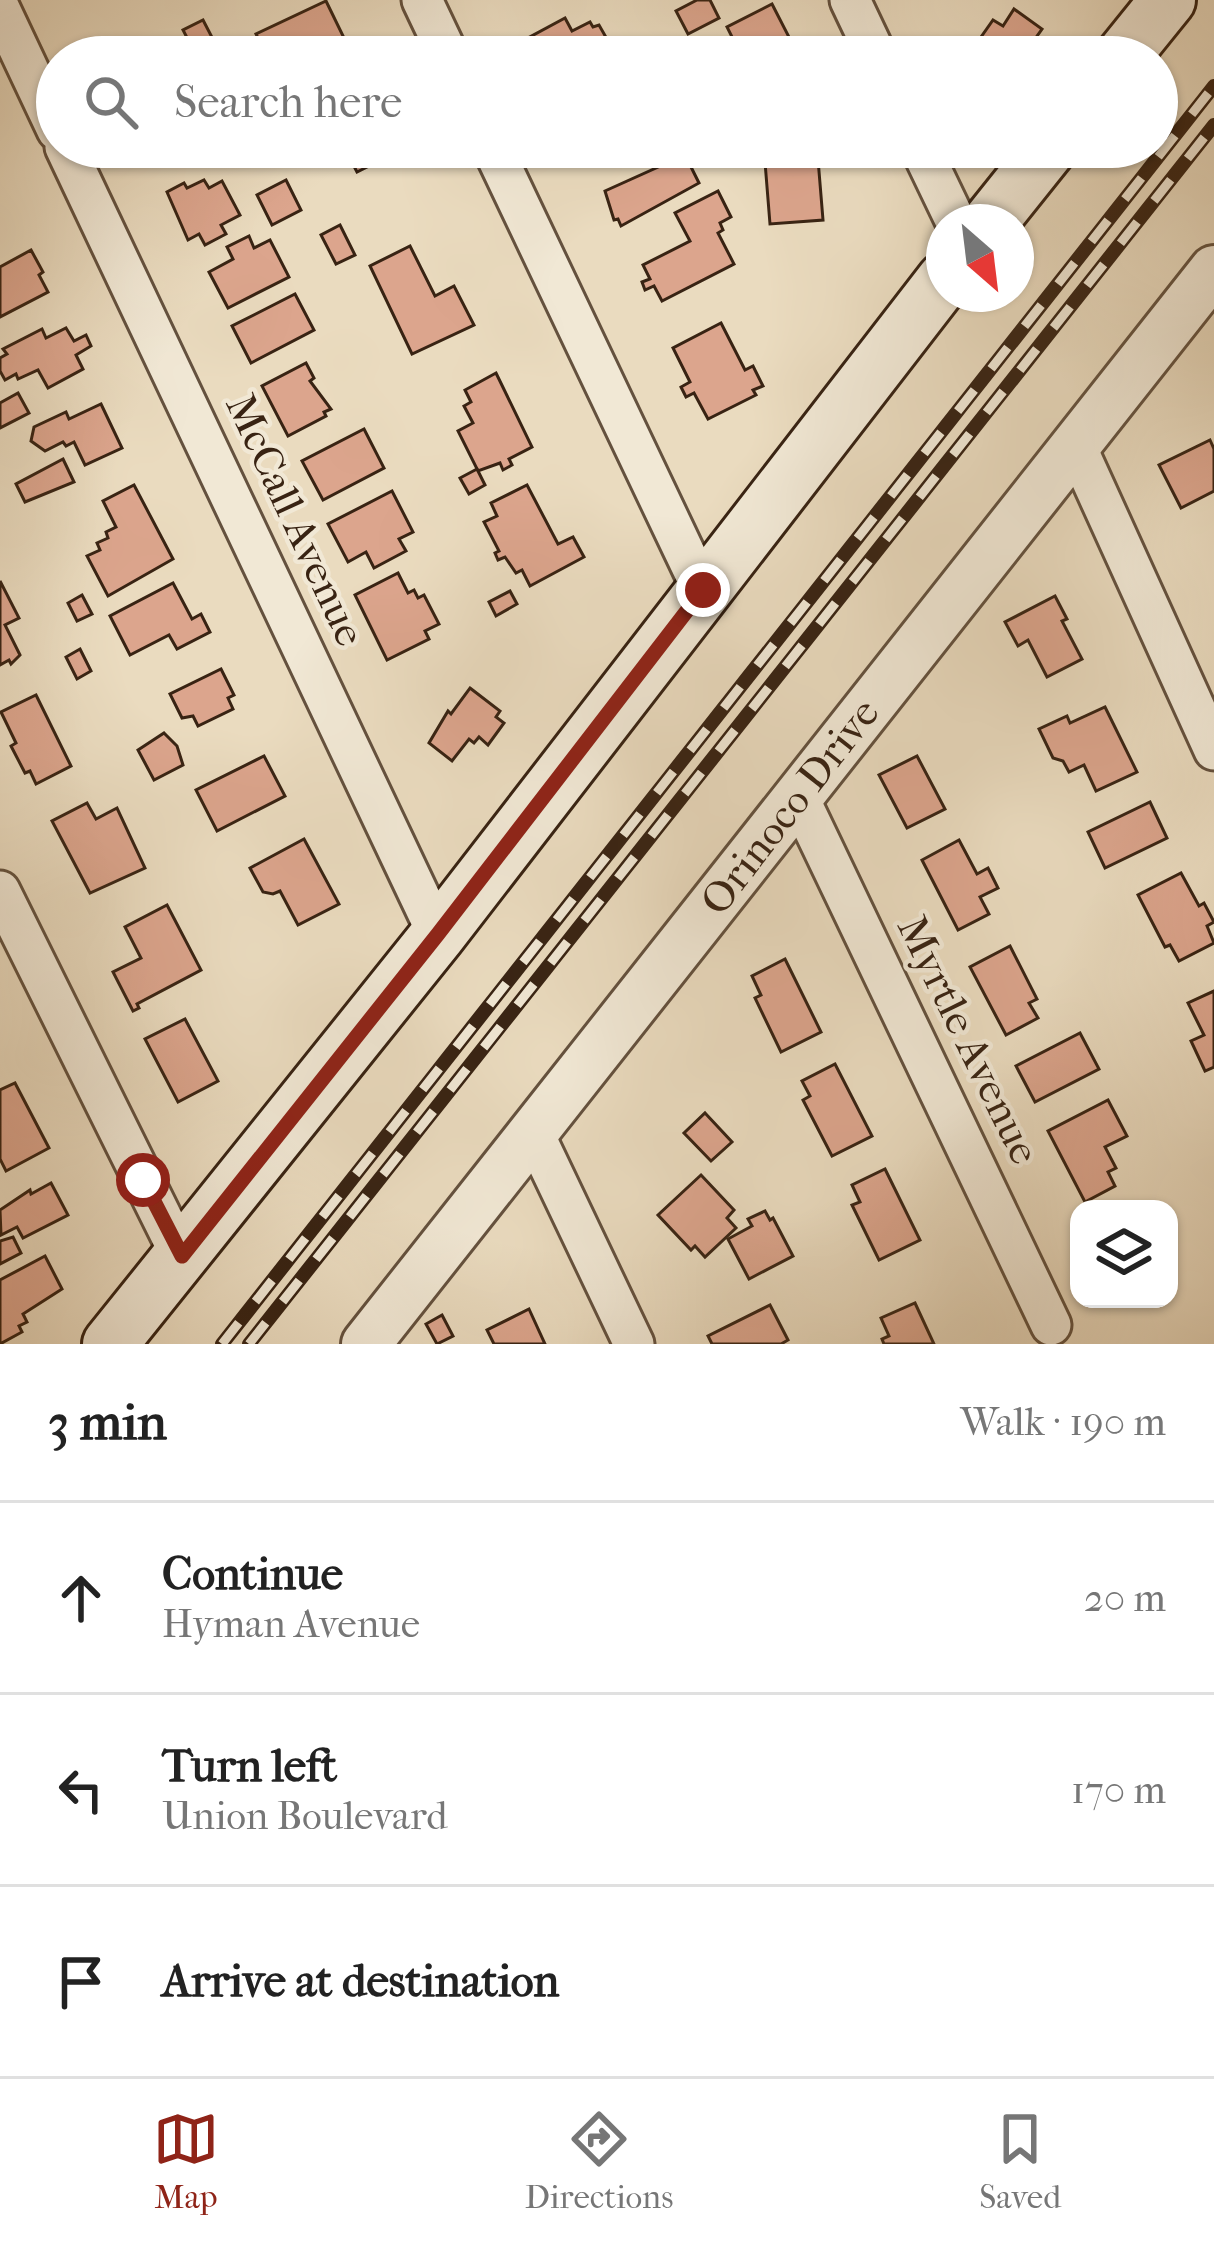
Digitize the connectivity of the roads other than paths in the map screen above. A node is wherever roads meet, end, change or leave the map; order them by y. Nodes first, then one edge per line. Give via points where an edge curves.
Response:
1 (422, 0) edge
2 (850, 0) edge
3 (1168, 0) edge
4 (0, 9) edge
5 (439, 36) edge
6 (867, 36) edge
7 (1139, 36) edge
8 (36, 85) edge
9 (75, 168) edge
10 (502, 168) edge
11 (930, 168) edge
12 (1033, 168) edge
13 (947, 204) edge
14 (1004, 204) edge
15 (1214, 270) edge
16 (926, 303) edge
17 (1076, 446) junction
18 (703, 590) junction
19 (1214, 751) edge
20 (798, 796) junction
21 (0, 891) edge
22 (438, 934) junction
23 (534, 1134) junction
24 (182, 1256) junction
25 (1051, 1325) dead end
26 (110, 1344) edge
27 (366, 1344) edge
28 (634, 1344) edge

1 - 5 street
2 - 6 street
3 - 7 main road
4 - 8 street
9 - 22 street, McCall Avenue
10 - 18 street
11 - 13 street
12 - 14 main road
15 - 17 street, Orinoco Drive
16 - 18 main road
17 - 19 street
17 - 20 street, Orinoco Drive
18 - 22 main road
20 - 23 street, Orinoco Drive
20 - 25 street, Myrtle Avenue
21 - 24 street
22 - 24 main road
23 - 27 street, Orinoco Drive
23 - 28 street
24 - 26 main road

